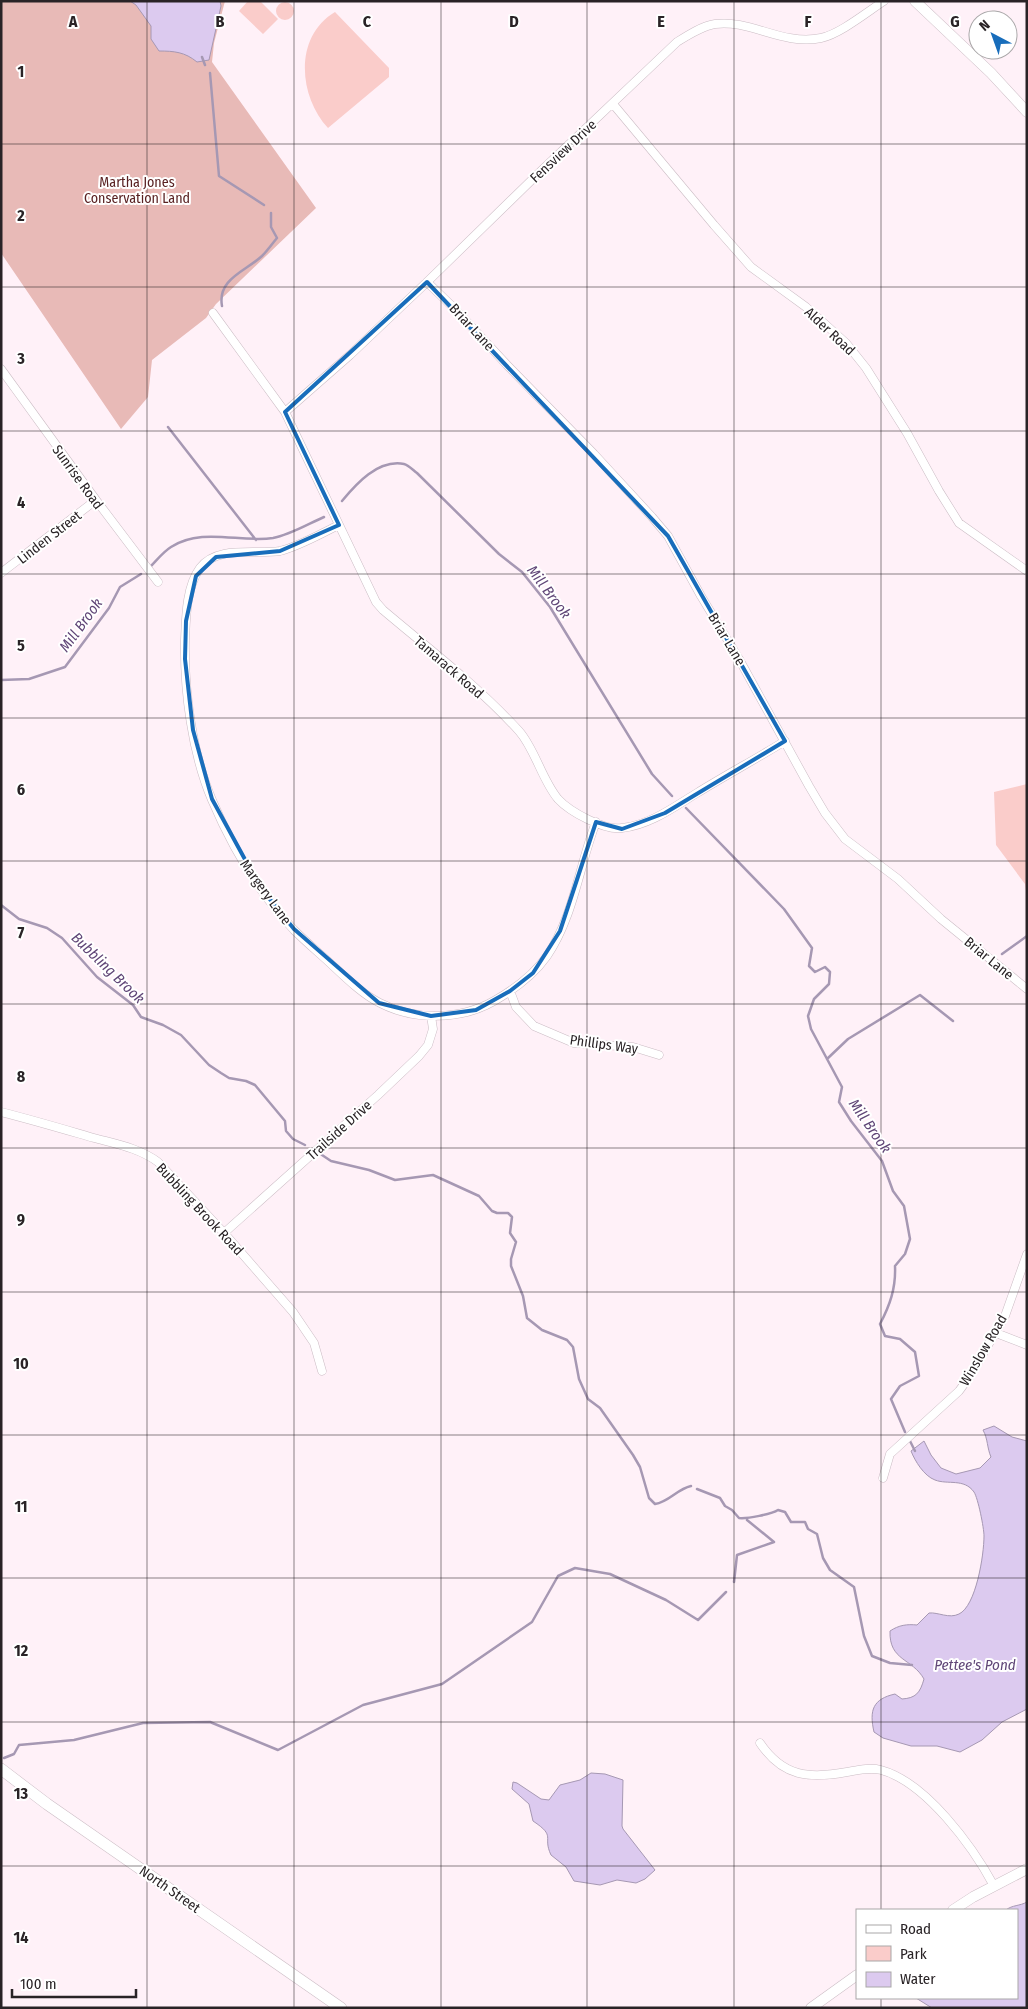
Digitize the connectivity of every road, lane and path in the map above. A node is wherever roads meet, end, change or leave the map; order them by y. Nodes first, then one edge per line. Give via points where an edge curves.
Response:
1 (884, 1) edge
2 (915, 1) edge
3 (613, 104) junction
4 (1027, 112) edge
5 (427, 282) junction
6 (213, 313) dead end
7 (1, 369) edge
8 (285, 412) junction
9 (96, 500) junction
10 (339, 525) junction
11 (1027, 571) edge
12 (1, 573) edge
13 (158, 582) dead end
14 (785, 742) junction
15 (596, 822) junction
16 (1027, 989) edge
17 (510, 991) junction
18 (431, 1016) junction
19 (659, 1055) dead end
20 (1, 1112) edge
21 (224, 1233) junction
22 (1027, 1254) edge
23 (996, 1333) junction
24 (1027, 1345) edge
25 (322, 1371) dead end
26 (883, 1478) dead end
27 (760, 1742) dead end
28 (1, 1769) edge
29 (1027, 1869) edge
30 (994, 1886) junction
31 (955, 1909) edge
32 (856, 1976) edge
33 (341, 2008) edge
34 (811, 2008) edge

1 - 3 street, Fensview Drive via 823,38 793,39 729,23 713,24 677,42
2 - 4 street
3 - 5 street, Fensview Drive via 542,168
3 - 11 street, Alder Road via 751,266 806,307 846,343 866,368 907,433 959,523
5 - 8 street, Fensview Drive
5 - 14 street, Briar Lane via 594,454 668,536
6 - 8 street, Tamarack Road
7 - 9 street, Sunrise Road
8 - 10 street, Tamarack Road
9 - 12 street, Linden Street
9 - 13 street, Sunrise Road
10 - 15 street, Tamarack Road via 380,606 466,679 520,732 558,800
10 - 18 street, Margery Lane via 280,551 222,555 200,568 190,596 186,621 185,659 193,730 200,766 227,832 260,888 294,929 379,1003 410,1014
14 - 15 street, Tamarack Road via 665,813 622,829
14 - 16 street, Briar Lane via 825,813 845,839 898,879 941,919
15 - 17 street, Margery Lane via 585,849 578,887 560,931 533,974
17 - 18 street, Margery Lane via 476,1010
17 - 19 street, Phillips Way via 516,1007 534,1026 574,1043 633,1047
18 - 21 street, Trailside Drive via 434,1029 428,1045 419,1056
20 - 21 street, Bubbling Brook Road via 147,1154
21 - 25 street, Bubbling Brook Road via 293,1312 314,1343
22 - 23 street, Winslow Road
23 - 24 street
23 - 26 street, Winslow Road via 958,1391 890,1454
27 - 30 street via 781,1766 804,1775 828,1776 870,1769 899,1778 949,1820 972,1849
28 - 33 main road, North Street
29 - 30 street
30 - 31 street
32 - 34 street

